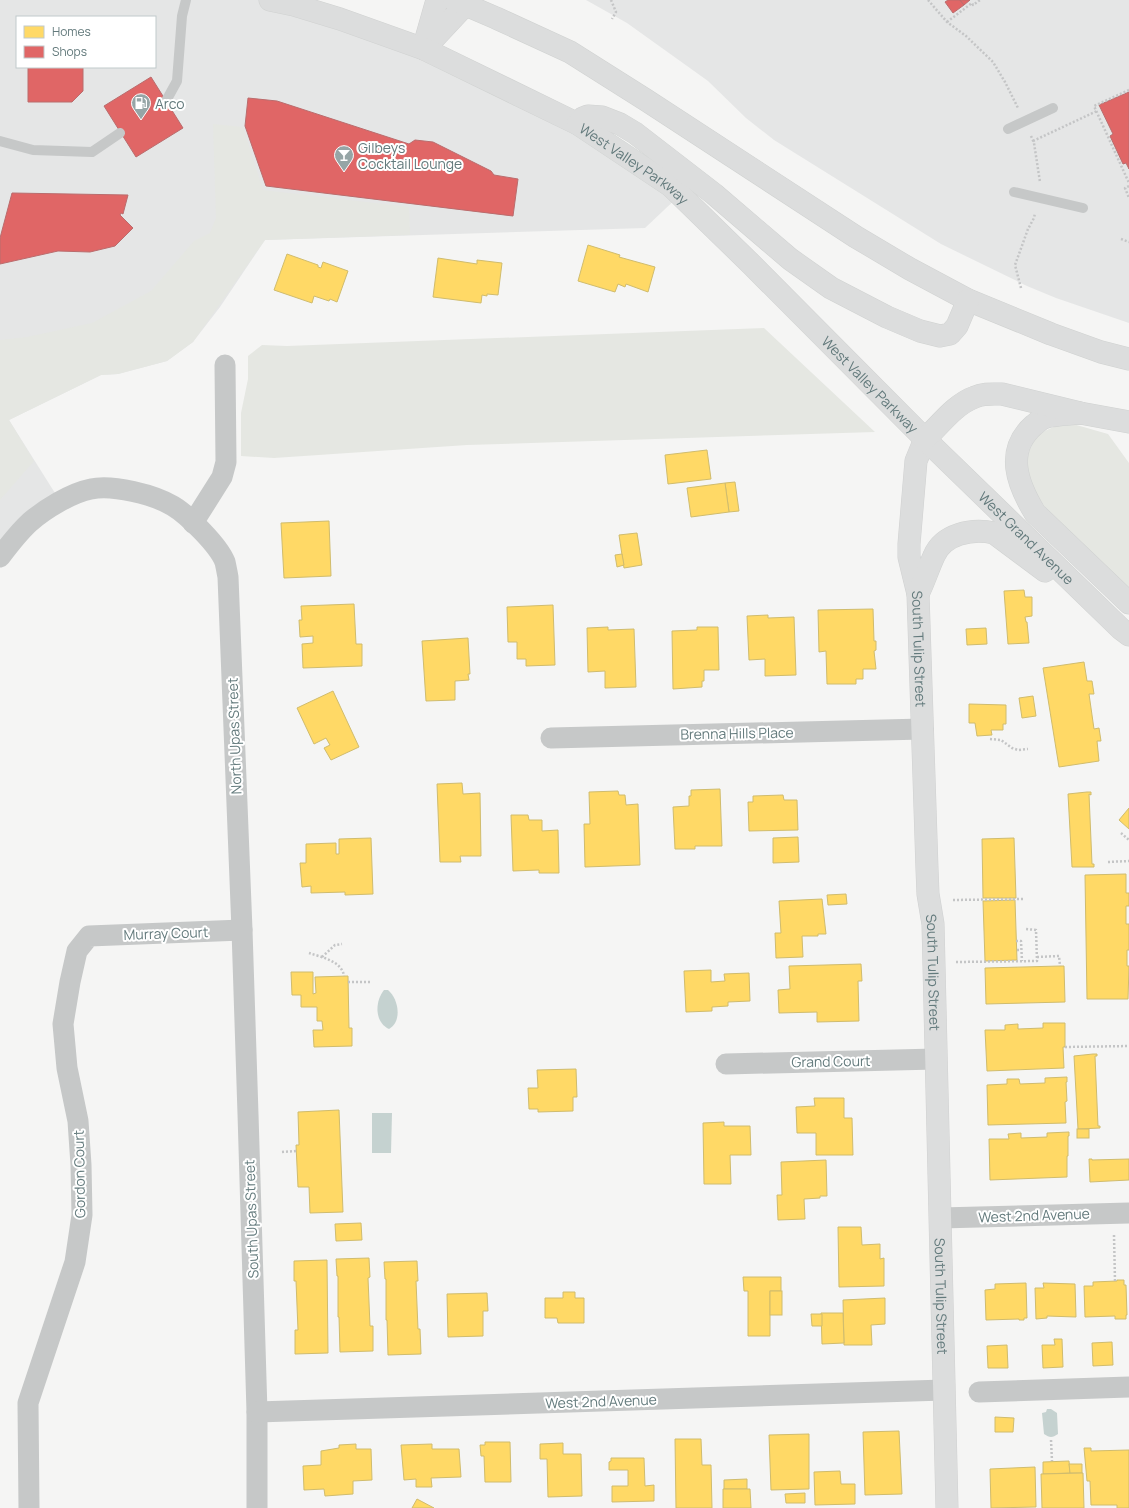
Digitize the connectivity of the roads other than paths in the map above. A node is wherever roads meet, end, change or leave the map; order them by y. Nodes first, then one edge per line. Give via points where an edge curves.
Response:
1 (186, 0) edge
2 (270, 0) edge
3 (438, 0) edge
4 (463, 1) edge
5 (424, 49) junction
6 (166, 101) dead end
7 (1053, 108) dead end
8 (578, 124) junction
9 (1008, 129) dead end
10 (120, 133) dead end
11 (0, 141) edge
12 (1014, 192) dead end
13 (1083, 208) dead end
14 (968, 300) junction
15 (1129, 359) edge
16 (225, 365) dead end
17 (1080, 413) junction
18 (1129, 422) edge
19 (925, 439) junction
20 (193, 523) junction
21 (0, 557) edge
22 (918, 594) junction
23 (1129, 602) edge
24 (1125, 632) edge
25 (923, 729) junction
26 (551, 738) dead end
27 (242, 930) junction
28 (89, 936) joint
29 (936, 1059) junction
30 (726, 1064) dead end
31 (1121, 1213) edge
32 (940, 1218) junction
33 (1129, 1387) edge
34 (944, 1390) junction
35 (979, 1392) dead end
36 (257, 1412) junction
37 (29, 1508) edge
38 (257, 1508) edge
39 (947, 1508) edge

1 - 6 lane via 182,16 177,82
2 - 5 main road, West Valley Parkway via 340,19
3 - 5 main road
4 - 5 main road
4 - 14 main road via 570,52 856,237
5 - 8 main road, West Valley Parkway
7 - 9 lane
8 - 14 main road via 588,116 602,117 635,133 714,194 790,259 831,288 887,317 920,331 940,336 950,334 957,326
8 - 19 main road, West Valley Parkway via 681,194
10 - 11 lane via 92,152 33,150
12 - 13 lane
14 - 15 main road via 1051,334
16 - 20 street via 226,462 222,477
17 - 18 main road
17 - 19 main road via 1002,394 976,396 963,402
17 - 23 main road via 1044,417 1028,430 1018,446 1017,471 1024,495 1036,513
19 - 22 main road, South Tulip Street via 916,461 909,544 909,557
19 - 24 main road, West Grand Avenue
20 - 21 street, North Upas Street via 173,506 145,494 118,488 91,488 60,501 29,522
20 - 27 street, North Upas Street via 215,546 224,561 228,576
22 - 24 main road via 934,555 946,540 964,533 984,531 994,533
22 - 25 main road, South Tulip Street
25 - 26 street, Brenna Hills Place
25 - 29 main road, South Tulip Street
27 - 28 street, Murray Court
27 - 36 street, South Upas Street
28 - 37 street, Gordon Court via 77,951 63,1024 67,1068 78,1121 82,1215 75,1262 28,1403
29 - 30 street, Grand Court
29 - 32 main road, South Tulip Street
31 - 32 street, West 2nd Avenue
32 - 34 main road, South Tulip Street
33 - 35 street
34 - 36 street, West 2nd Avenue
34 - 39 main road, South Tulip Street
36 - 38 street, South Upas Street

